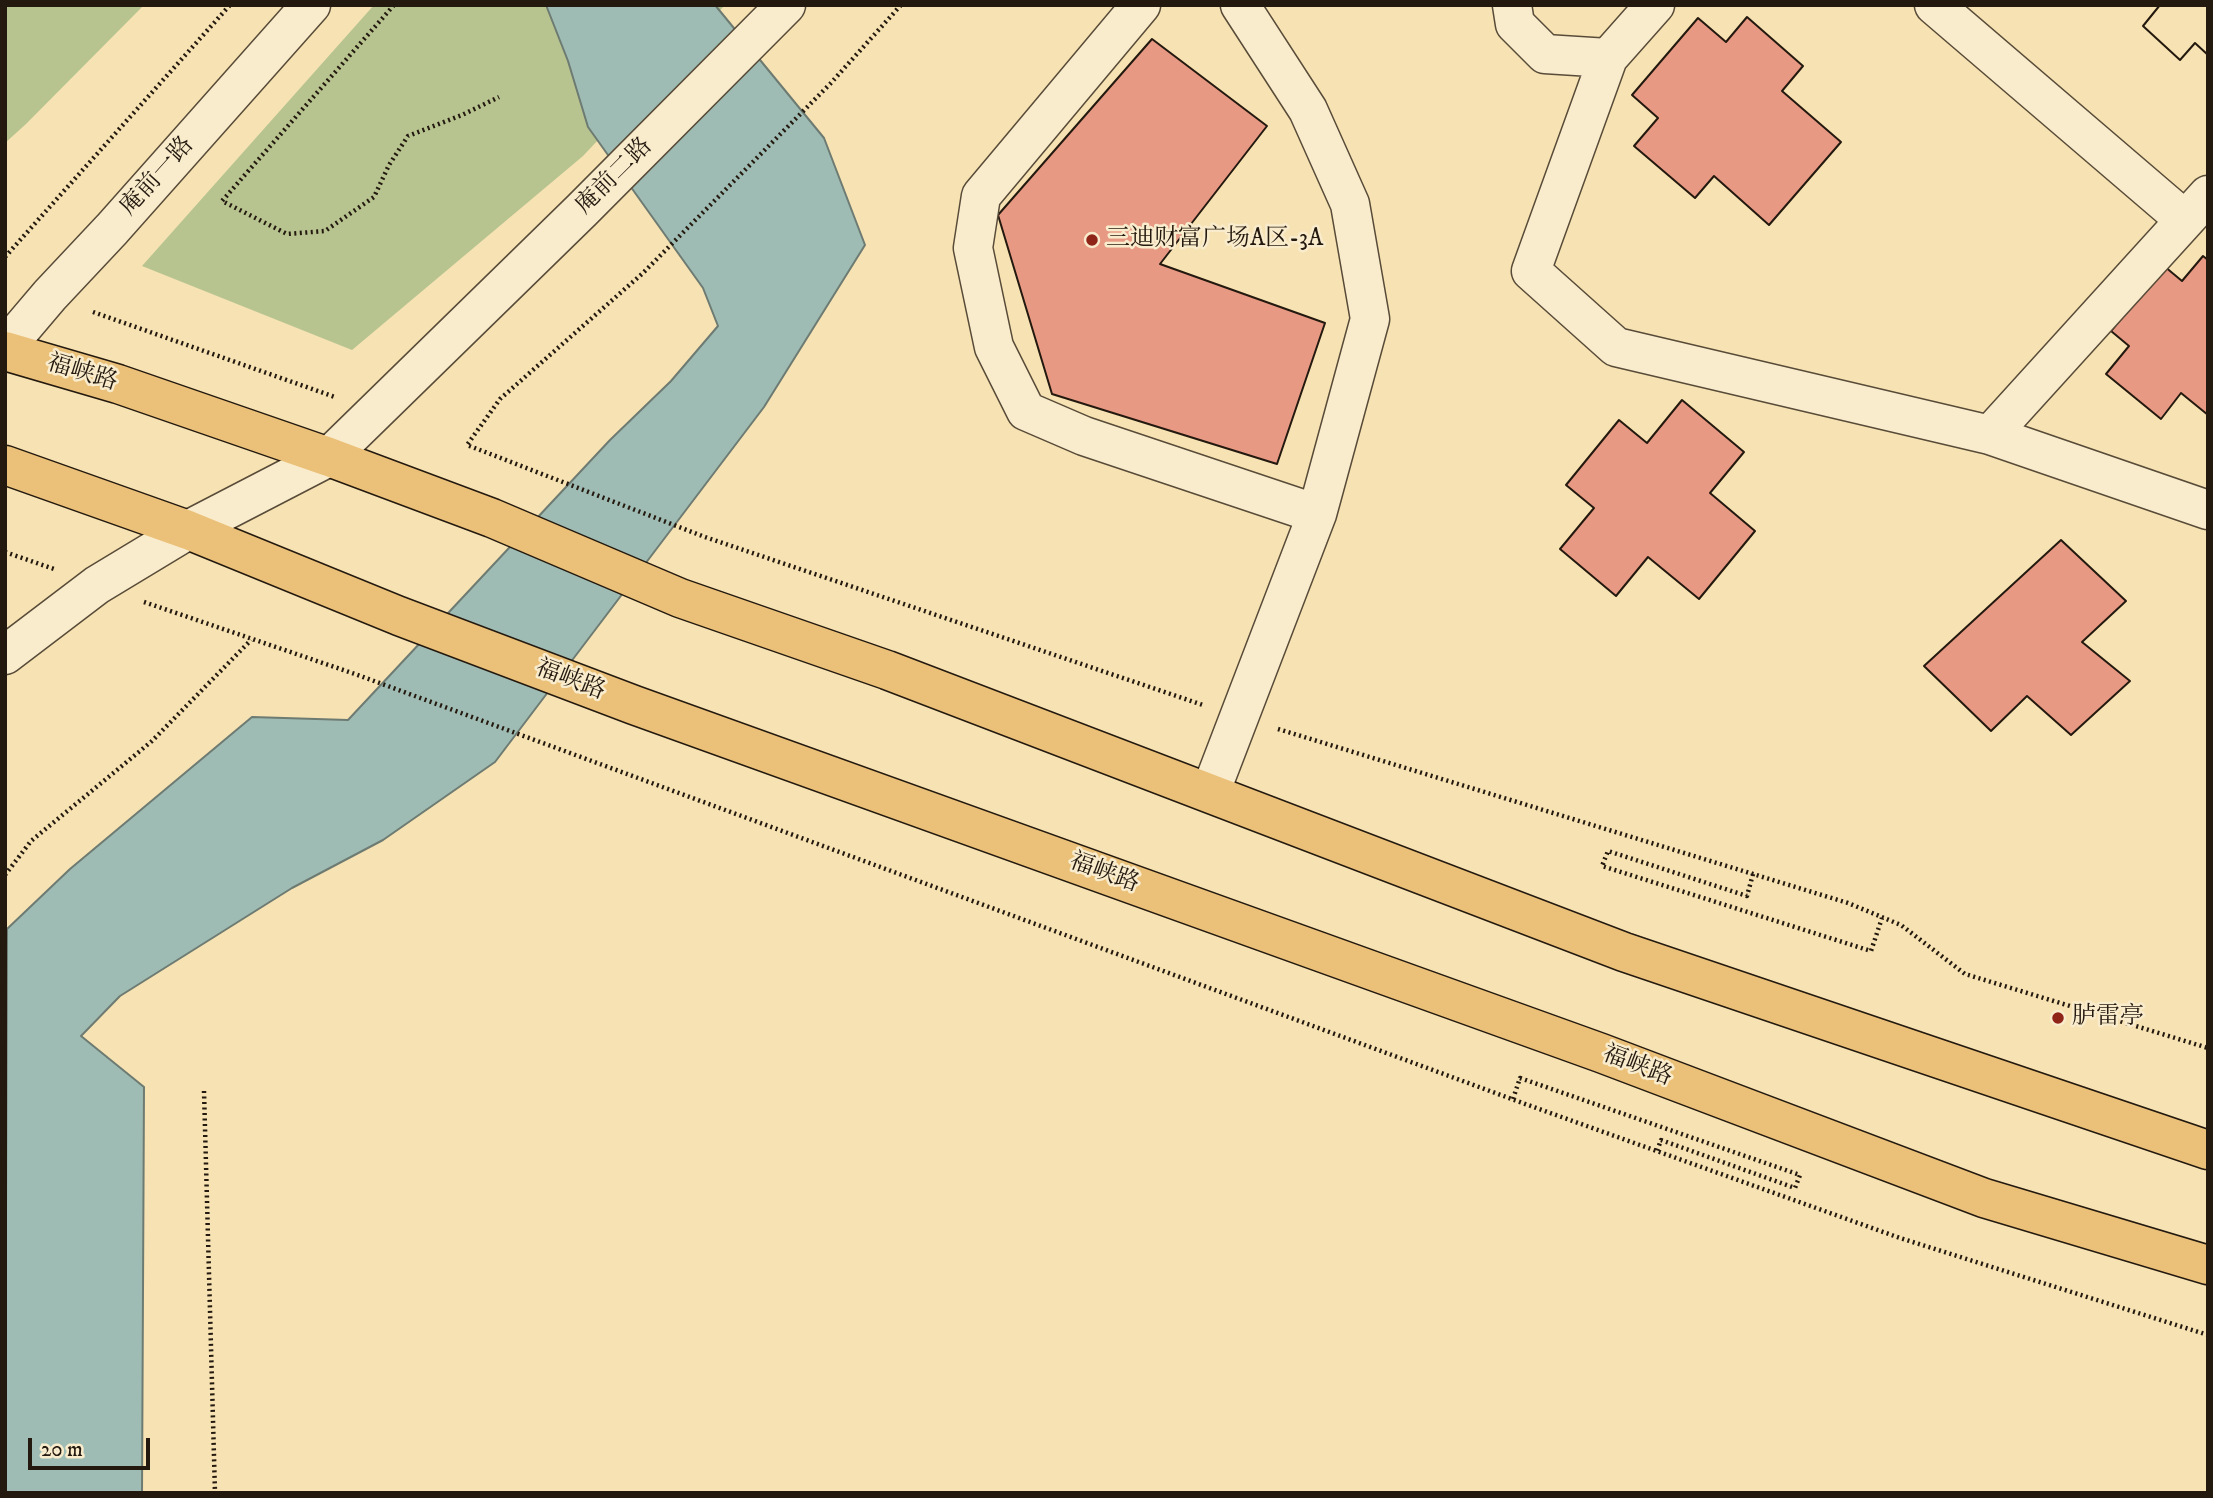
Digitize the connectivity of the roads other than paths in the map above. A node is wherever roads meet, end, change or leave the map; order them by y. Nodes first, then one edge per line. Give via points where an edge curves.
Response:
1 (311, 5) edge
2 (1141, 5) edge
3 (1240, 5) edge
4 (1511, 5) edge
5 (1655, 5) edge
6 (1934, 5) edge
7 (776, 16) edge
8 (1608, 58) junction
9 (2196, 207) edge
10 (5, 350) edge
11 (1990, 435) junction
12 (329, 457) junction
13 (5, 466) edge
14 (2208, 510) edge
15 (1317, 514) junction
16 (188, 530) junction
17 (5, 655) edge
18 (1210, 793) junction
19 (2208, 1150) edge
20 (2208, 1265) edge

1 - 10 street, 庵前一路
2 - 15 street via 981,196 973,248 994,347 1026,411 1084,436
3 - 15 street via 1308,110 1350,204 1370,319
4 - 8 street via 1515,24 1545,54
5 - 8 street
6 - 9 street
7 - 12 street, 庵前二路
8 - 11 street via 1531,271 1616,347
9 - 11 street
10 - 12 highway, 福峡路
11 - 14 street
12 - 16 street, 庵前二路
12 - 18 highway, 福峡路 via 492,518 680,598 887,670
13 - 16 highway, 福峡路
15 - 18 street
16 - 17 street, 庵前二路 via 97,585
16 - 20 highway, 福峡路 via 634,705 1601,1053 1984,1198
18 - 19 highway, 福峡路 via 1624,952

